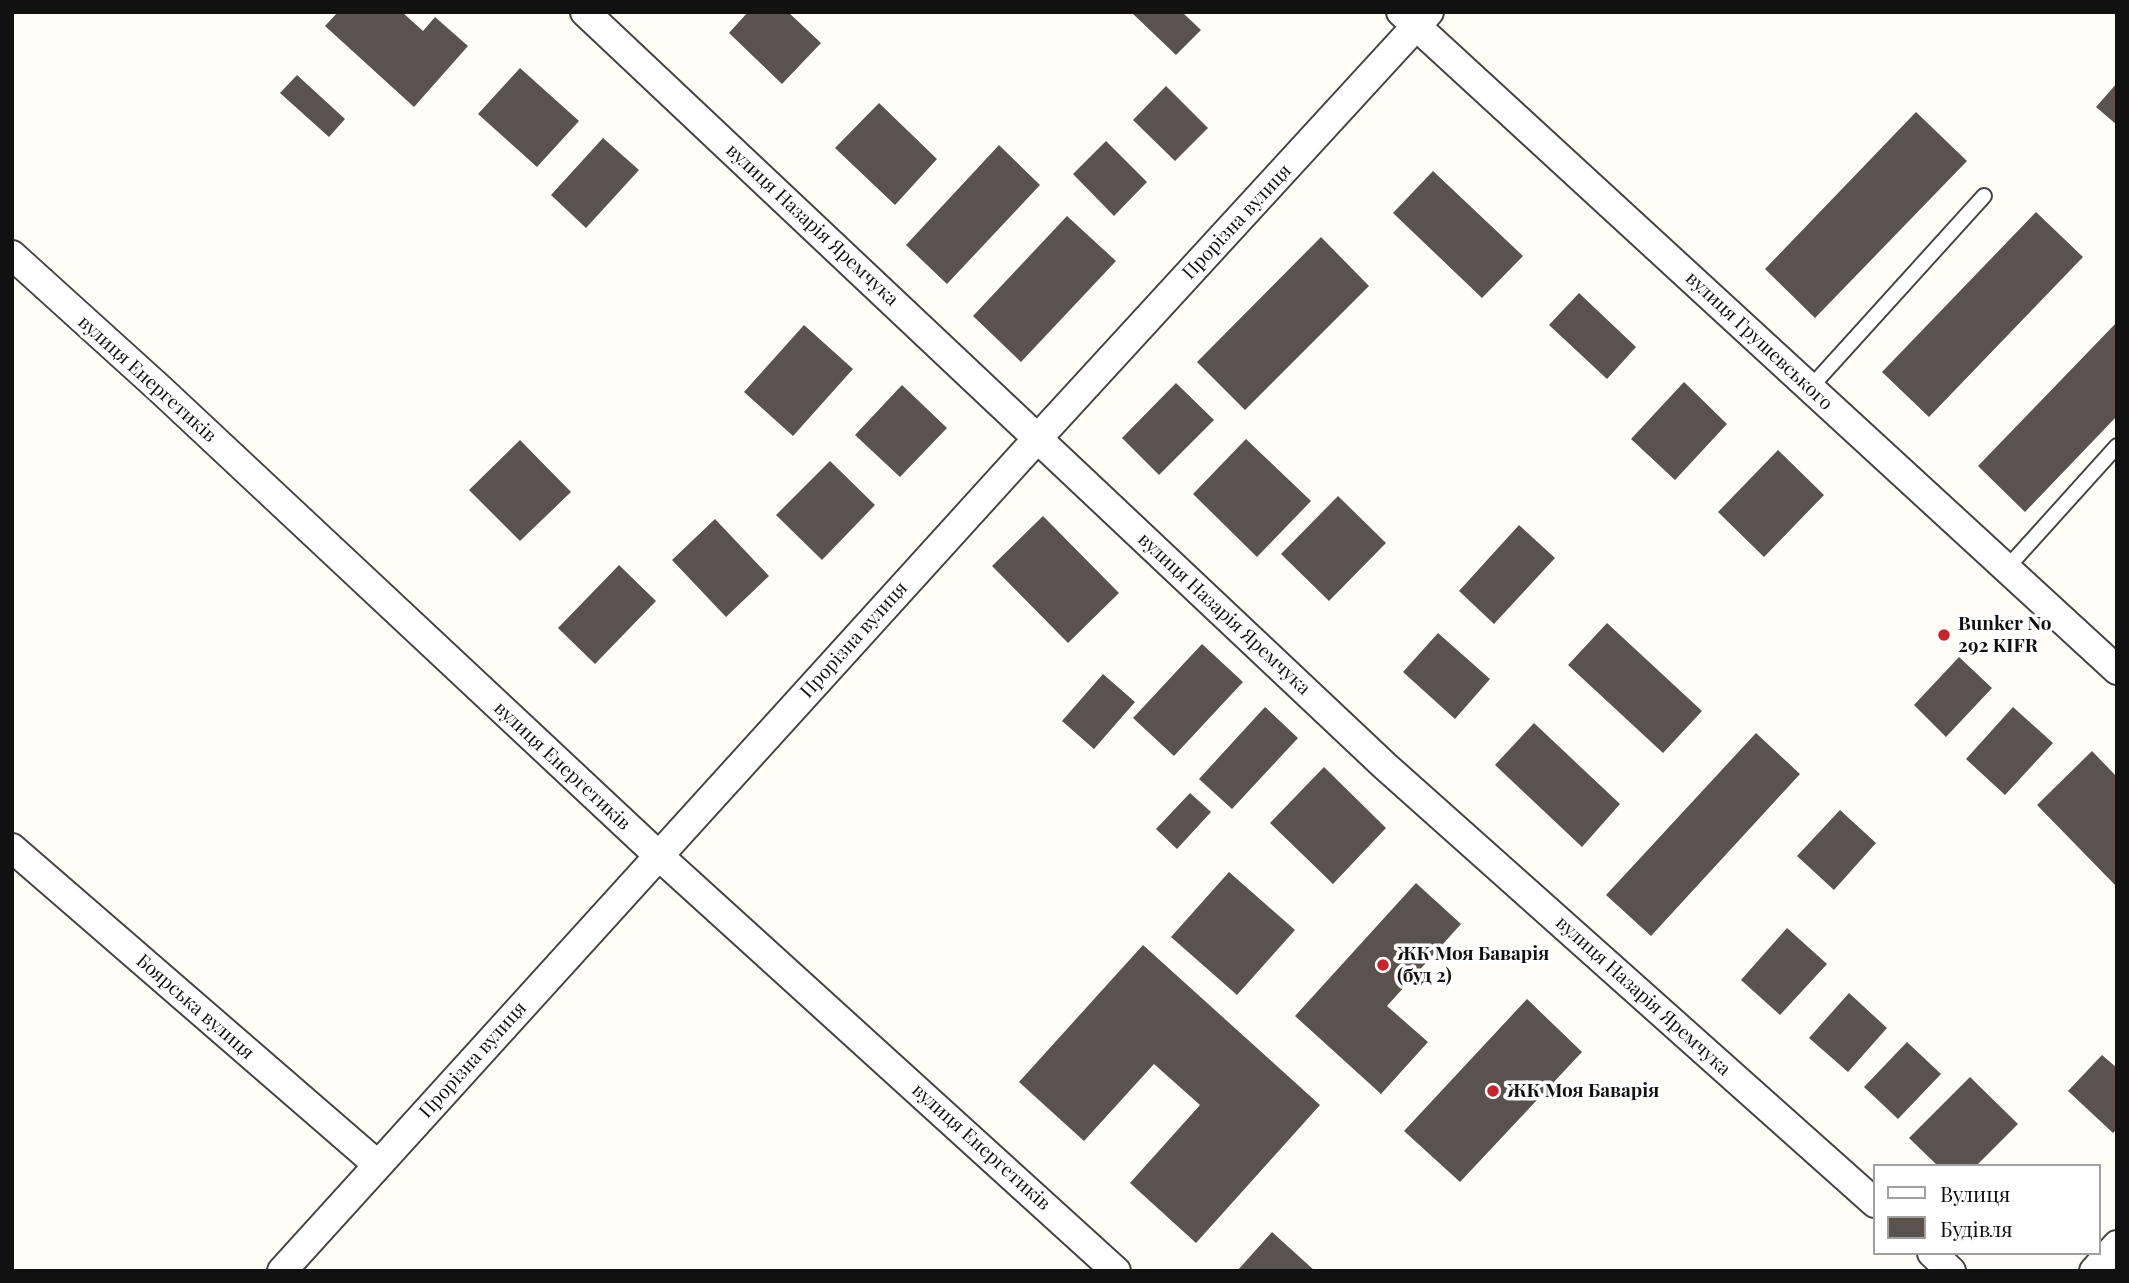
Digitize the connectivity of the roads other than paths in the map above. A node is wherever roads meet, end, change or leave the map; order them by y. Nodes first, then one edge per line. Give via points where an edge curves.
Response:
1 (585, 12) edge
2 (1415, 17) edge
3 (1984, 196) dead end
4 (12, 255) edge
5 (1810, 388) junction
6 (1038, 438) junction
7 (2117, 446) edge
8 (2006, 569) junction
9 (2117, 670) edge
10 (12, 848) edge
11 (659, 856) junction
12 (378, 1165) junction
13 (1874, 1202) edge
14 (2117, 1245) edge
15 (1933, 1255) edge
16 (282, 1271) edge
17 (1116, 1271) edge
18 (1951, 1271) edge
19 (2094, 1271) edge

1 - 6 street, вулиця Назарія Яремчука
2 - 5 street, вулиця Грушевського
2 - 6 street, Прорізна вулиця
3 - 5 lane
4 - 11 street, вулиця Енергетиків
5 - 8 street, вулиця Грушевського
6 - 11 street, Прорізна вулиця
6 - 13 street, вулиця Назарія Яремчука via 1385,766
7 - 8 lane
8 - 9 street, вулиця Грушевського
10 - 12 street, Боярська вулиця
11 - 12 street, Прорізна вулиця
11 - 17 street, вулиця Енергетиків
12 - 16 street, Прорізна вулиця
14 - 19 street
15 - 18 street

